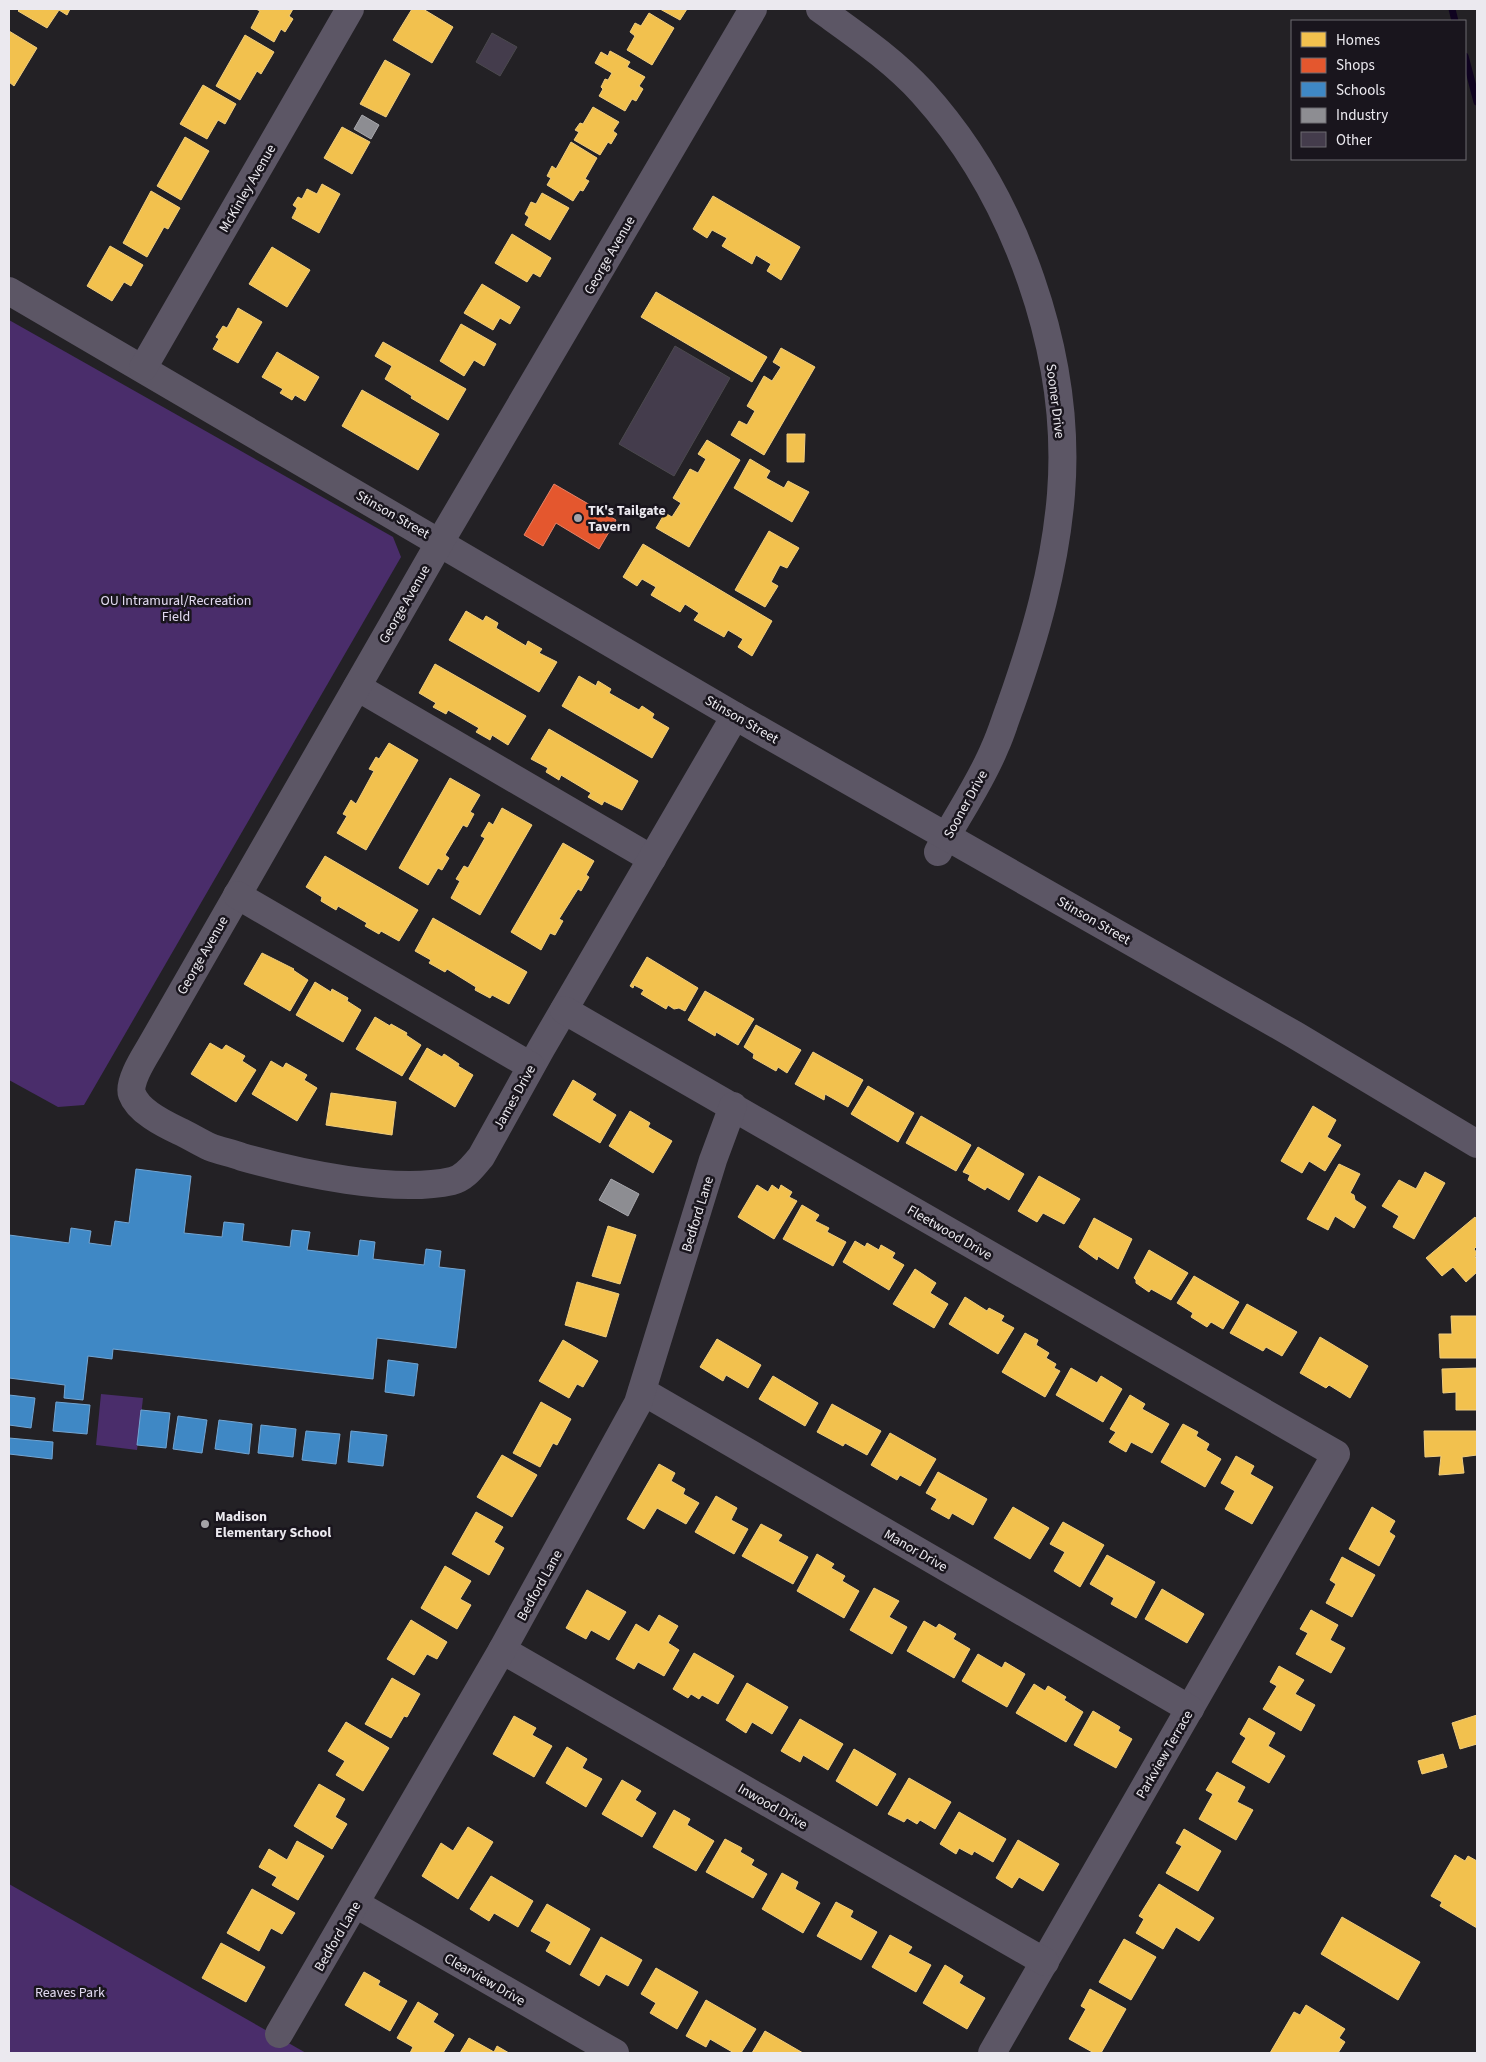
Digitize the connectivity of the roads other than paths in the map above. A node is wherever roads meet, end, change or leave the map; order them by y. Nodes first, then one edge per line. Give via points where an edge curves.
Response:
1 (350, 9) edge
2 (753, 9) edge
3 (820, 9) edge
4 (9, 290) edge
5 (143, 368) junction
6 (440, 542) junction
7 (357, 687) junction
8 (736, 716) junction
9 (942, 844) junction
10 (652, 859) junction
11 (237, 895) junction
12 (564, 1010) junction
13 (531, 1066) junction
14 (139, 1104) joint
15 (733, 1106) junction
16 (1477, 1144) edge
17 (642, 1391) junction
18 (1336, 1454) joint
19 (502, 1650) junction
20 (1190, 1709) junction
21 (356, 1904) junction
22 (1045, 1962) junction
23 (279, 2034) dead end
24 (615, 2053) edge
25 (992, 2053) edge

1 - 5 street, McKinley Avenue
2 - 6 street, George Avenue
3 - 9 street, Sooner Drive via 886,57 924,94 979,169 1011,228 1030,273 1043,319 1061,421 1061,494 1039,620 995,748
4 - 5 street, Stinson Street
5 - 6 street, Stinson Street
6 - 7 street, George Avenue
6 - 8 street, Stinson Street
7 - 10 street
7 - 11 street, George Avenue
8 - 9 street, Stinson Street
8 - 10 street, James Drive
9 - 16 street, Stinson Street via 1295,1036
10 - 12 street, James Drive
11 - 13 street
11 - 14 street, George Avenue via 138,1069 131,1087
12 - 13 street, James Drive
12 - 15 street, Fleetwood Drive
13 - 14 street, James Drive via 470,1170 454,1180 429,1184 361,1181 271,1165 210,1147 160,1122
15 - 17 street, Bedford Lane
15 - 18 street, Fleetwood Drive
17 - 19 street, Bedford Lane via 624,1431
17 - 20 street, Manor Drive
18 - 20 street, Parkview Terrace
19 - 21 street, Bedford Lane
19 - 22 street, Inwood Drive
20 - 22 street, Parkview Terrace
21 - 23 street, Bedford Lane
21 - 24 street, Clearview Drive
22 - 25 street, Parkview Terrace

